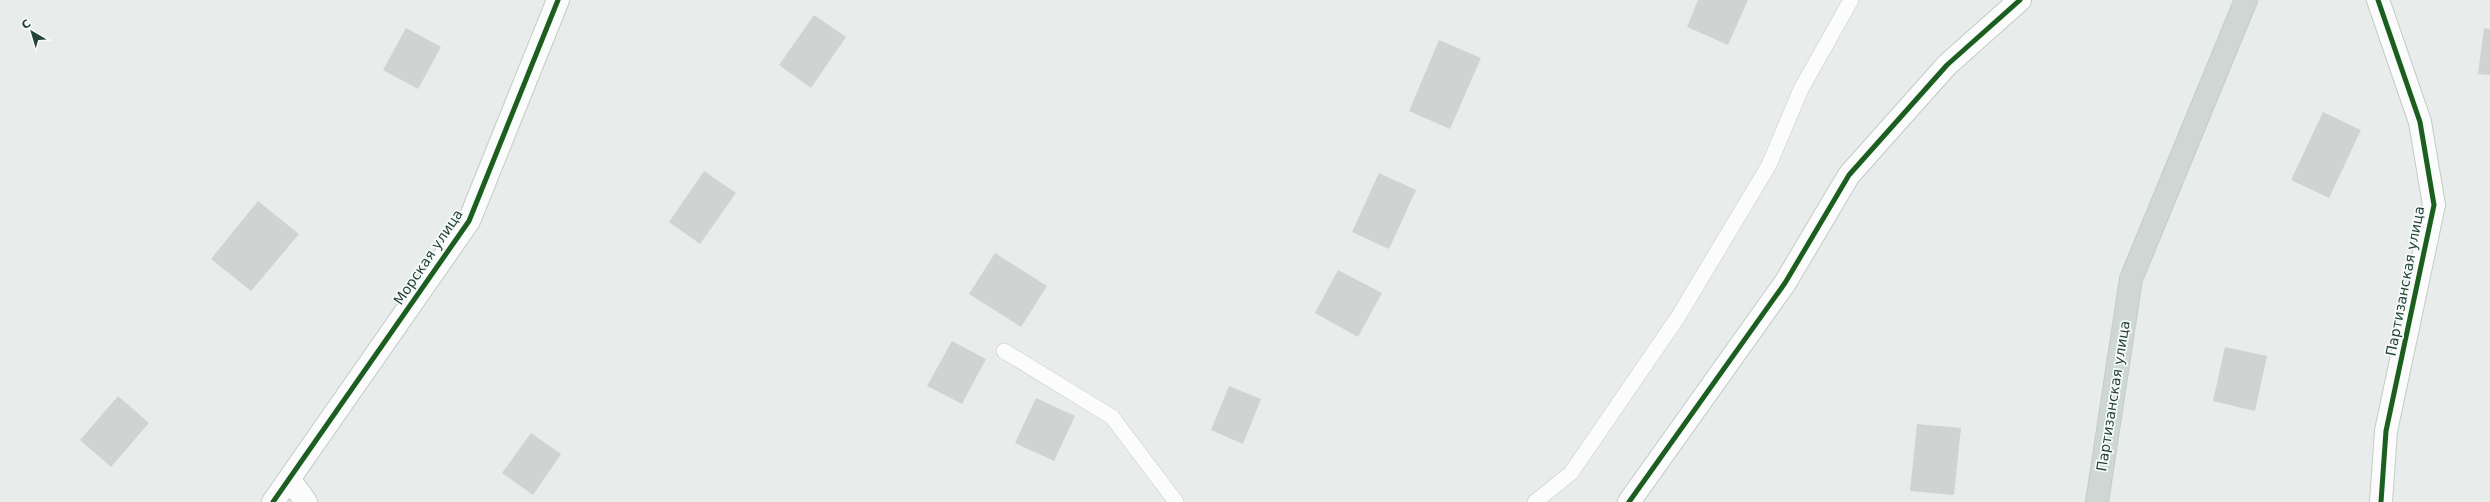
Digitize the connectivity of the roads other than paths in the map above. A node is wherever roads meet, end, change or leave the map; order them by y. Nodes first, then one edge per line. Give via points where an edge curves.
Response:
1 (558, 0) edge
2 (1851, 0) edge
3 (2020, 0) edge
4 (2246, 0) edge
5 (2378, 0) edge
6 (1004, 351) dead end
7 (290, 480) junction
8 (273, 502) edge
9 (306, 502) edge
10 (1176, 502) edge
11 (1535, 502) edge
12 (1629, 502) edge
13 (2097, 502) edge
14 (2381, 502) edge

1 - 7 street, Морская улица via 469,222
2 - 11 lane via 1801,89 1769,165 1678,317 1571,473
3 - 12 street via 1947,64 1848,176 1785,283
4 - 13 main road, Партизанская улица via 2131,279
5 - 14 street, Партизанская улица via 2420,122 2434,205 2386,431
6 - 10 lane via 1112,417
7 - 8 street, Морская улица
7 - 9 street

